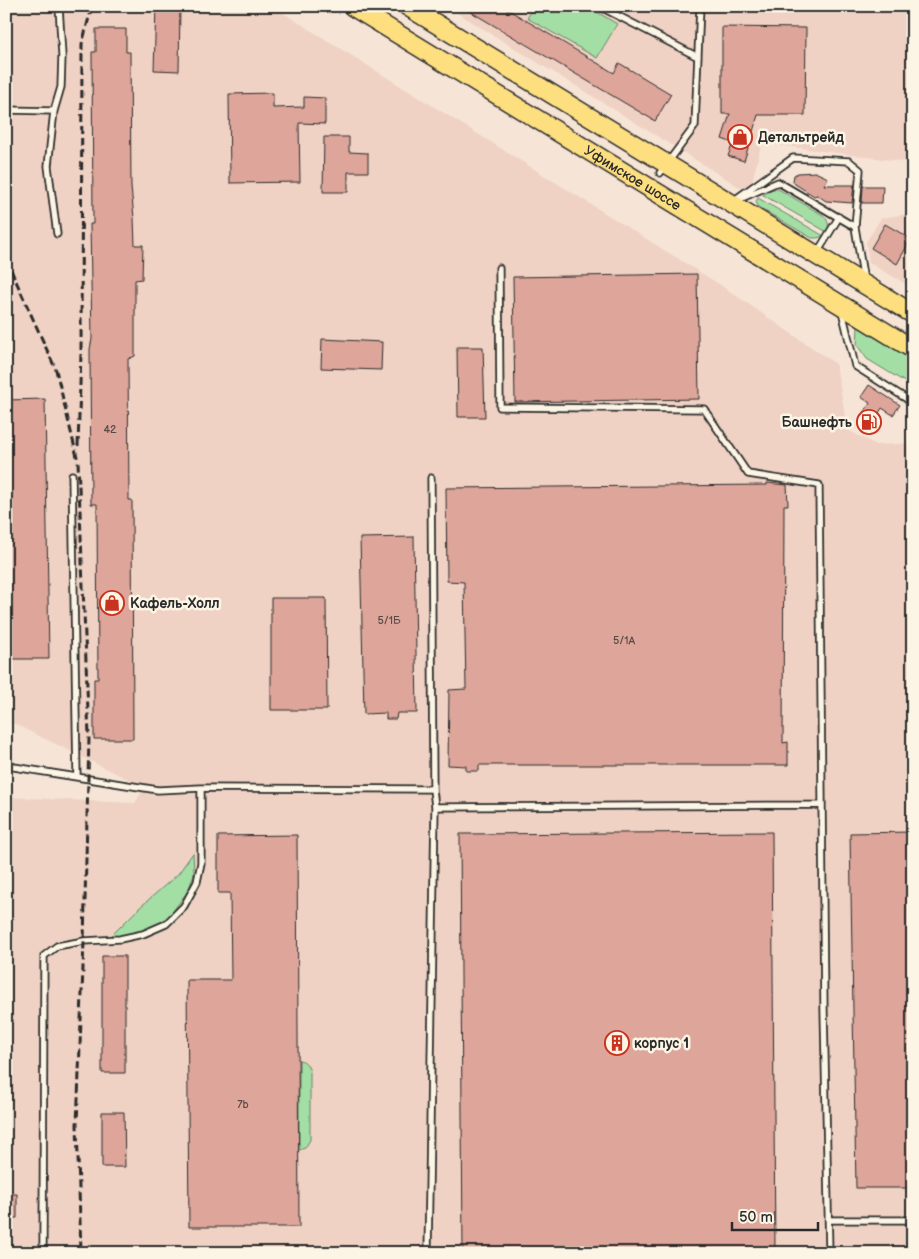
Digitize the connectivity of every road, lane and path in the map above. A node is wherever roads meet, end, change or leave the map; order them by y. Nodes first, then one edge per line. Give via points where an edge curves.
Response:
1 (60, 6) edge
2 (352, 6) edge
3 (407, 6) edge
4 (598, 6) edge
5 (700, 6) edge
6 (698, 57) junction
7 (6, 110) edge
8 (54, 111) junction
9 (663, 169) junction
10 (729, 204) junction
11 (839, 217) junction
12 (855, 227) junction
13 (57, 234) dead end
14 (816, 255) junction
15 (499, 268) dead end
16 (865, 285) junction
17 (840, 306) junction
18 (913, 314) edge
19 (913, 349) edge
20 (913, 403) edge
21 (72, 475) dead end
22 (431, 478) dead end
23 (6, 762) edge
24 (77, 777) junction
25 (201, 788) junction
26 (433, 789) junction
27 (822, 805) junction
28 (435, 807) junction
29 (829, 1220) junction
30 (913, 1220) edge
31 (43, 1253) edge
32 (428, 1253) edge
33 (829, 1253) edge

1 - 8 lane via 62,87
2 - 17 main road, Уфимское шоссе
3 - 9 main road, Уфимское шоссе
4 - 6 lane
5 - 6 lane
6 - 9 lane via 695,126
7 - 8 lane
8 - 13 lane via 48,166
9 - 10 main road, Уфимское шоссе
10 - 11 lane via 778,182
10 - 12 lane via 793,158 848,161 860,170
10 - 14 main road, Уфимское шоссе
11 - 12 lane
11 - 14 lane
12 - 16 lane
14 - 16 main road, Уфимское шоссе
15 - 27 lane via 500,408 704,409 748,474 819,485
16 - 18 main road, Уфимское шоссе
17 - 19 main road, Уфимское шоссе
17 - 20 lane via 855,366
21 - 24 lane
22 - 26 lane
23 - 24 lane via 14,767
24 - 25 lane via 158,790
25 - 26 lane
25 - 31 lane via 201,863 197,882 184,906 166,924 143,934 57,946 44,956
26 - 28 lane
27 - 28 lane
27 - 29 lane
28 - 32 lane
29 - 30 lane
29 - 33 lane

